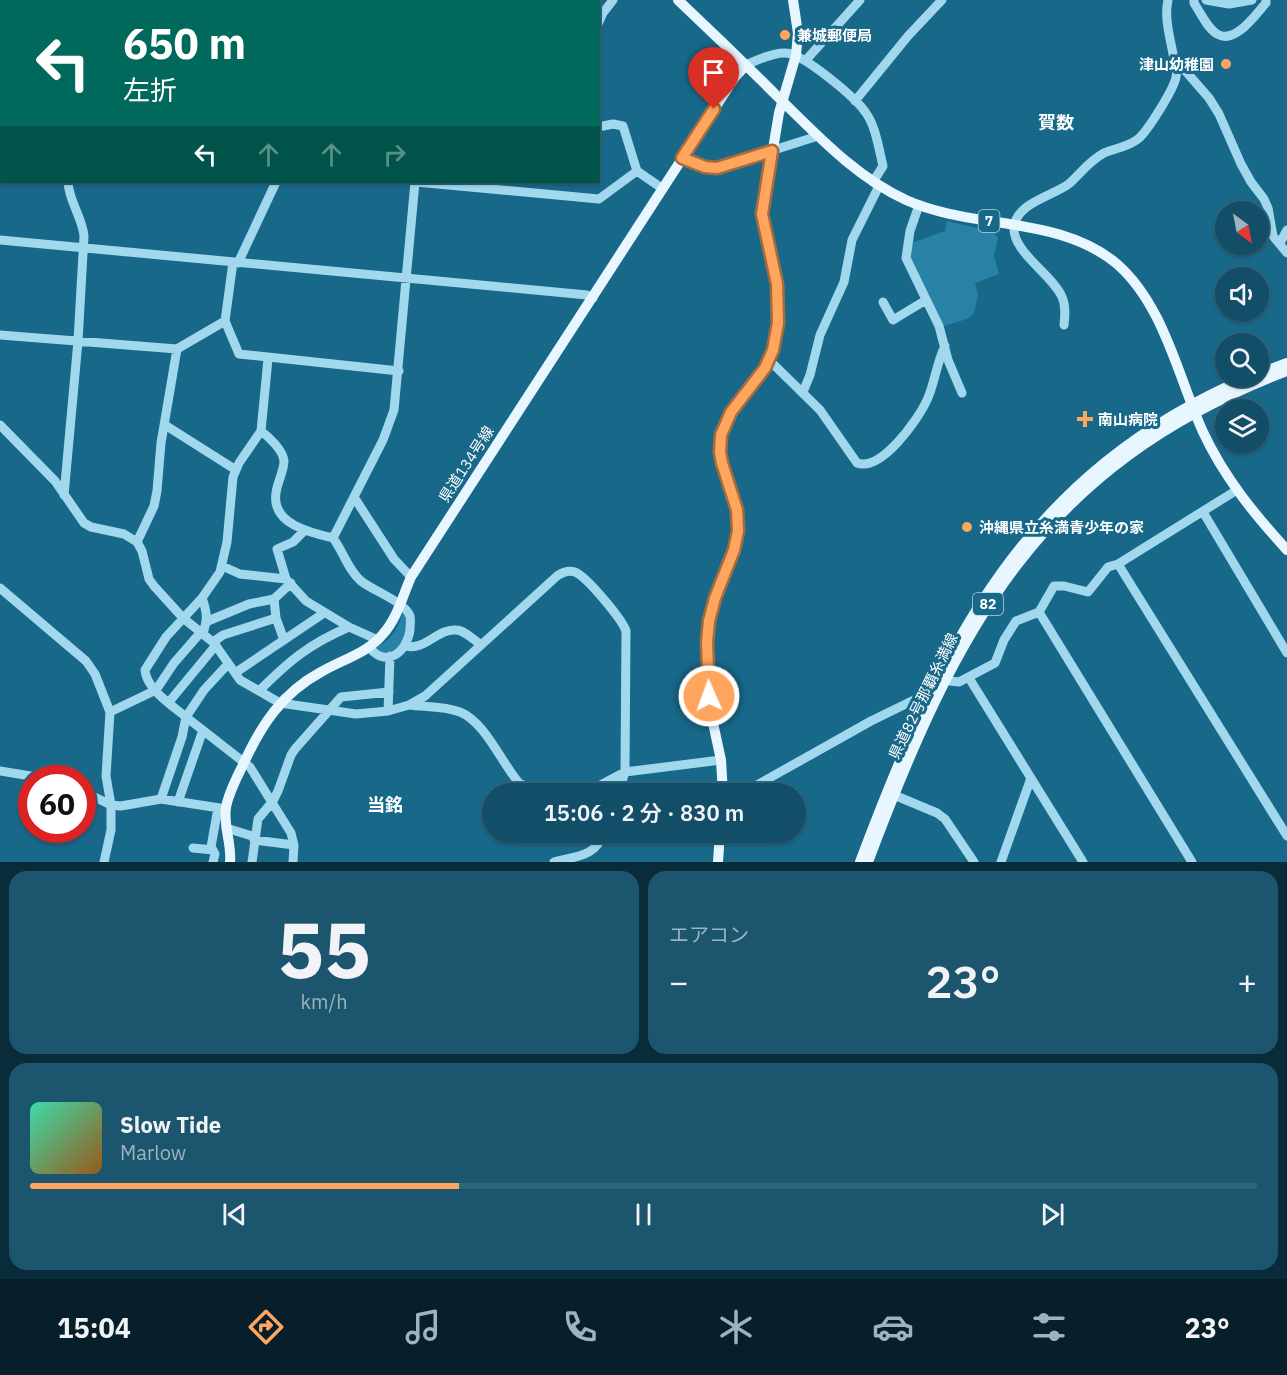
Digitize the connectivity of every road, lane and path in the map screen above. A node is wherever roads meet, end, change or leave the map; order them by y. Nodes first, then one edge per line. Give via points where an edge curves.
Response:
1 (613, 0) edge
2 (678, 0) edge
3 (793, 0) edge
4 (860, 0) edge
5 (1168, 0) edge
6 (1194, 0) edge
7 (1206, 0) edge
8 (1252, 0) edge
9 (1266, 0) edge
10 (941, 1) edge
11 (600, 20) edge
12 (801, 57) junction
13 (1174, 57) junction
14 (746, 65) junction
15 (782, 100) junction
16 (855, 101) junction
17 (600, 127) edge
18 (818, 136) junction
19 (772, 151) junction
20 (682, 158) junction
21 (637, 171) junction
22 (68, 183) edge
23 (276, 183) edge
24 (416, 183) edge
25 (427, 183) edge
26 (876, 184) junction
27 (663, 189) junction
28 (919, 205) junction
29 (1014, 226) junction
30 (1287, 230) edge
31 (0, 240) edge
32 (1280, 243) junction
33 (84, 249) junction
34 (1287, 253) edge
35 (236, 263) junction
36 (406, 277) junction
37 (593, 298) junction
38 (926, 300) junction
39 (883, 302) dead end
40 (225, 321) junction
41 (1064, 325) dead end
42 (0, 335) edge
43 (78, 341) junction
44 (945, 346) junction
45 (177, 349) junction
46 (268, 359) junction
47 (769, 360) junction
48 (1287, 363) edge
49 (1269, 370) edge
50 (399, 371) junction
51 (1287, 371) edge
52 (1231, 387) edge
53 (803, 393) junction
54 (962, 393) dead end
55 (1193, 408) junction
56 (0, 425) edge
57 (165, 425) junction
58 (261, 431) junction
59 (236, 470) junction
60 (1237, 490) junction
61 (64, 495) junction
62 (354, 497) junction
63 (1203, 512) junction
64 (303, 532) junction
65 (333, 538) junction
66 (137, 542) junction
67 (1287, 550) edge
68 (1118, 564) junction
69 (222, 566) junction
70 (411, 577) junction
71 (289, 581) junction
72 (0, 588) edge
73 (202, 598) junction
74 (274, 599) junction
75 (399, 605) junction
76 (1039, 612) junction
77 (324, 613) junction
78 (183, 618) junction
79 (276, 618) junction
80 (208, 621) junction
81 (349, 627) junction
82 (202, 633) junction
83 (284, 639) junction
84 (374, 643) junction
85 (215, 644) junction
86 (481, 645) junction
87 (406, 646) junction
88 (1287, 653) edge
89 (390, 656) junction
90 (228, 664) junction
91 (235, 673) junction
92 (939, 675) junction
93 (969, 678) junction
94 (156, 690) junction
95 (259, 691) junction
96 (389, 692) junction
97 (927, 698) junction
98 (169, 702) junction
99 (280, 703) junction
100 (409, 705) junction
101 (332, 710) junction
102 (388, 711) junction
103 (110, 712) junction
104 (186, 717) junction
105 (202, 730) junction
106 (721, 760) junction
107 (243, 763) junction
108 (0, 771) edge
109 (625, 772) junction
110 (18, 774) edge
111 (1031, 777) junction
112 (622, 783) edge
113 (722, 783) edge
114 (761, 783) edge
115 (894, 795) junction
116 (96, 798) edge
117 (161, 799) junction
118 (273, 801) junction
119 (178, 802) junction
120 (111, 805) junction
121 (222, 808) junction
122 (226, 828) junction
123 (1287, 836) edge
124 (255, 838) junction
125 (600, 843) edge
126 (719, 843) edge
127 (294, 844) junction
128 (193, 848) dead end
129 (213, 850) junction
130 (584, 859) edge
131 (104, 862) edge
132 (213, 862) edge
133 (230, 862) edge
134 (252, 862) edge
135 (293, 862) edge
136 (554, 862) edge
137 (718, 862) edge
138 (860, 862) edge
139 (868, 862) edge
140 (974, 862) edge
141 (1001, 862) edge
142 (1083, 862) edge
143 (1192, 862) edge

1 - 11 street
2 - 14 main road, 7
3 - 12 main road
4 - 12 street
5 - 13 street via 1168,32
6 - 9 street via 1212,30 1225,36 1239,31
7 - 8 street via 1229,4
10 - 16 street
12 - 14 street via 784,52
12 - 15 main road
12 - 16 street
13 - 29 street via 1176,78 1141,137 1086,165 1070,183 1020,213
13 - 32 street via 1219,114 1241,164 1264,199 1273,236
14 - 15 main road, 7
14 - 20 main road, 県道134号線
15 - 18 main road, 7
15 - 19 main road
16 - 26 street via 867,114 883,166
17 - 21 street via 623,126
18 - 19 street
18 - 26 main road, 7
19 - 20 street via 717,168
19 - 47 main road via 762,214 778,294 776,333
20 - 27 main road, 県道134号線
21 - 25 street via 598,199
21 - 27 street
22 - 33 street via 70,199 83,222
23 - 35 street
24 - 36 street
26 - 28 main road, 7
26 - 53 street via 852,240 844,282 820,335
27 - 37 main road, 県道134号線
28 - 29 main road, 7
28 - 38 street via 905,251
29 - 41 street via 1021,247 1062,297
29 - 55 main road, 7 via 1079,242 1123,270 1154,313
30 - 32 street
31 - 33 street
32 - 34 street
33 - 35 street
33 - 43 street
35 - 36 street
35 - 40 street
36 - 37 street
36 - 50 street
37 - 70 main road, 県道134号線
38 - 39 street via 893,320
38 - 44 street
40 - 45 street
40 - 46 street via 239,354
42 - 43 street
43 - 45 street
43 - 61 street
44 - 53 street via 922,410 889,452 870,464 857,463
44 - 54 street
45 - 57 street
46 - 50 street
46 - 58 street
47 - 53 street
47 - 106 main road via 727,419 720,443 738,521 734,550 711,609 707,632 710,709
48 - 49 main road
50 - 62 street via 394,410
51 - 55 main road, 県道82号那覇糸満線 / 82
52 - 55 main road, 県道82号那覇糸満線 / 82
55 - 60 main road, 7 via 1211,448
55 - 92 main road, 県道82号那覇糸満線 / 82 via 1117,464 1053,521 1020,559
56 - 61 street
57 - 59 street
57 - 66 street via 154,506
58 - 59 street
58 - 64 street via 284,461 275,501 285,518
59 - 69 street
60 - 63 street
60 - 67 main road, 7
61 - 66 street via 84,524 124,534
62 - 65 street
62 - 70 street via 394,560
63 - 68 street
63 - 88 street
64 - 65 street
64 - 71 street via 294,542 277,549
65 - 75 street via 360,580
66 - 78 street via 149,579
68 - 76 street via 1108,567 1088,592 1054,586
68 - 123 street
69 - 71 street via 240,574
69 - 73 street
70 - 75 main road, 県道134号線
71 - 74 street
71 - 77 street via 306,601
72 - 103 street via 86,661
73 - 78 street
73 - 80 street
74 - 79 street
74 - 80 street via 249,604
75 - 84 main road, 県道134号線
75 - 87 street via 410,616
76 - 93 street via 1016,621 995,663
76 - 143 street
77 - 81 street
77 - 83 street
78 - 82 street
78 - 94 street via 145,670
79 - 83 street
79 - 85 street via 222,635
80 - 82 street
81 - 84 street
81 - 95 street via 304,650
82 - 85 street
82 - 94 street
83 - 91 street
84 - 89 street via 380,656
84 - 99 main road, 県道134号線 via 304,682
85 - 90 street
85 - 98 street
86 - 87 street via 454,630 418,646
86 - 100 street via 436,687
86 - 109 street via 557,576 570,571 582,576 626,631
87 - 89 street
89 - 96 street
90 - 91 street
90 - 104 street
91 - 95 street
92 - 93 street via 959,682
92 - 97 main road, 県道82号那覇糸満線 / 82
92 - 115 main road, 県道82号那覇糸満線 / 82
93 - 111 street
94 - 98 street
94 - 103 street
95 - 99 street
96 - 101 street via 347,695 337,700
96 - 102 street
97 - 114 street via 916,699 864,725
97 - 138 main road, 県道82号那覇糸満線 / 82
98 - 104 street
99 - 101 street
99 - 107 main road, 県道134号線 via 262,726
100 - 102 street
100 - 109 street via 466,715 516,779 528,787 579,793
101 - 102 street via 356,714
101 - 118 street via 291,755
103 - 120 street via 106,776
104 - 105 street
104 - 117 street
105 - 107 street
105 - 119 street
106 - 109 street
106 - 113 main road
107 - 118 street via 250,767
107 - 121 main road, 県道134号線
108 - 110 street
109 - 112 street
111 - 141 street
111 - 142 street
115 - 139 main road, 県道82号那覇糸満線 / 82
115 - 140 street via 945,819
116 - 120 street
117 - 119 street
117 - 120 street
118 - 124 street via 258,819
118 - 127 street
119 - 121 street
120 - 131 street via 111,830
121 - 122 main road, 県道134号線
121 - 129 street
122 - 124 street
122 - 133 main road, 県道134号線
124 - 127 street
124 - 134 street
125 - 130 street
126 - 137 main road
127 - 135 street
128 - 129 street
129 - 132 street
130 - 136 street

